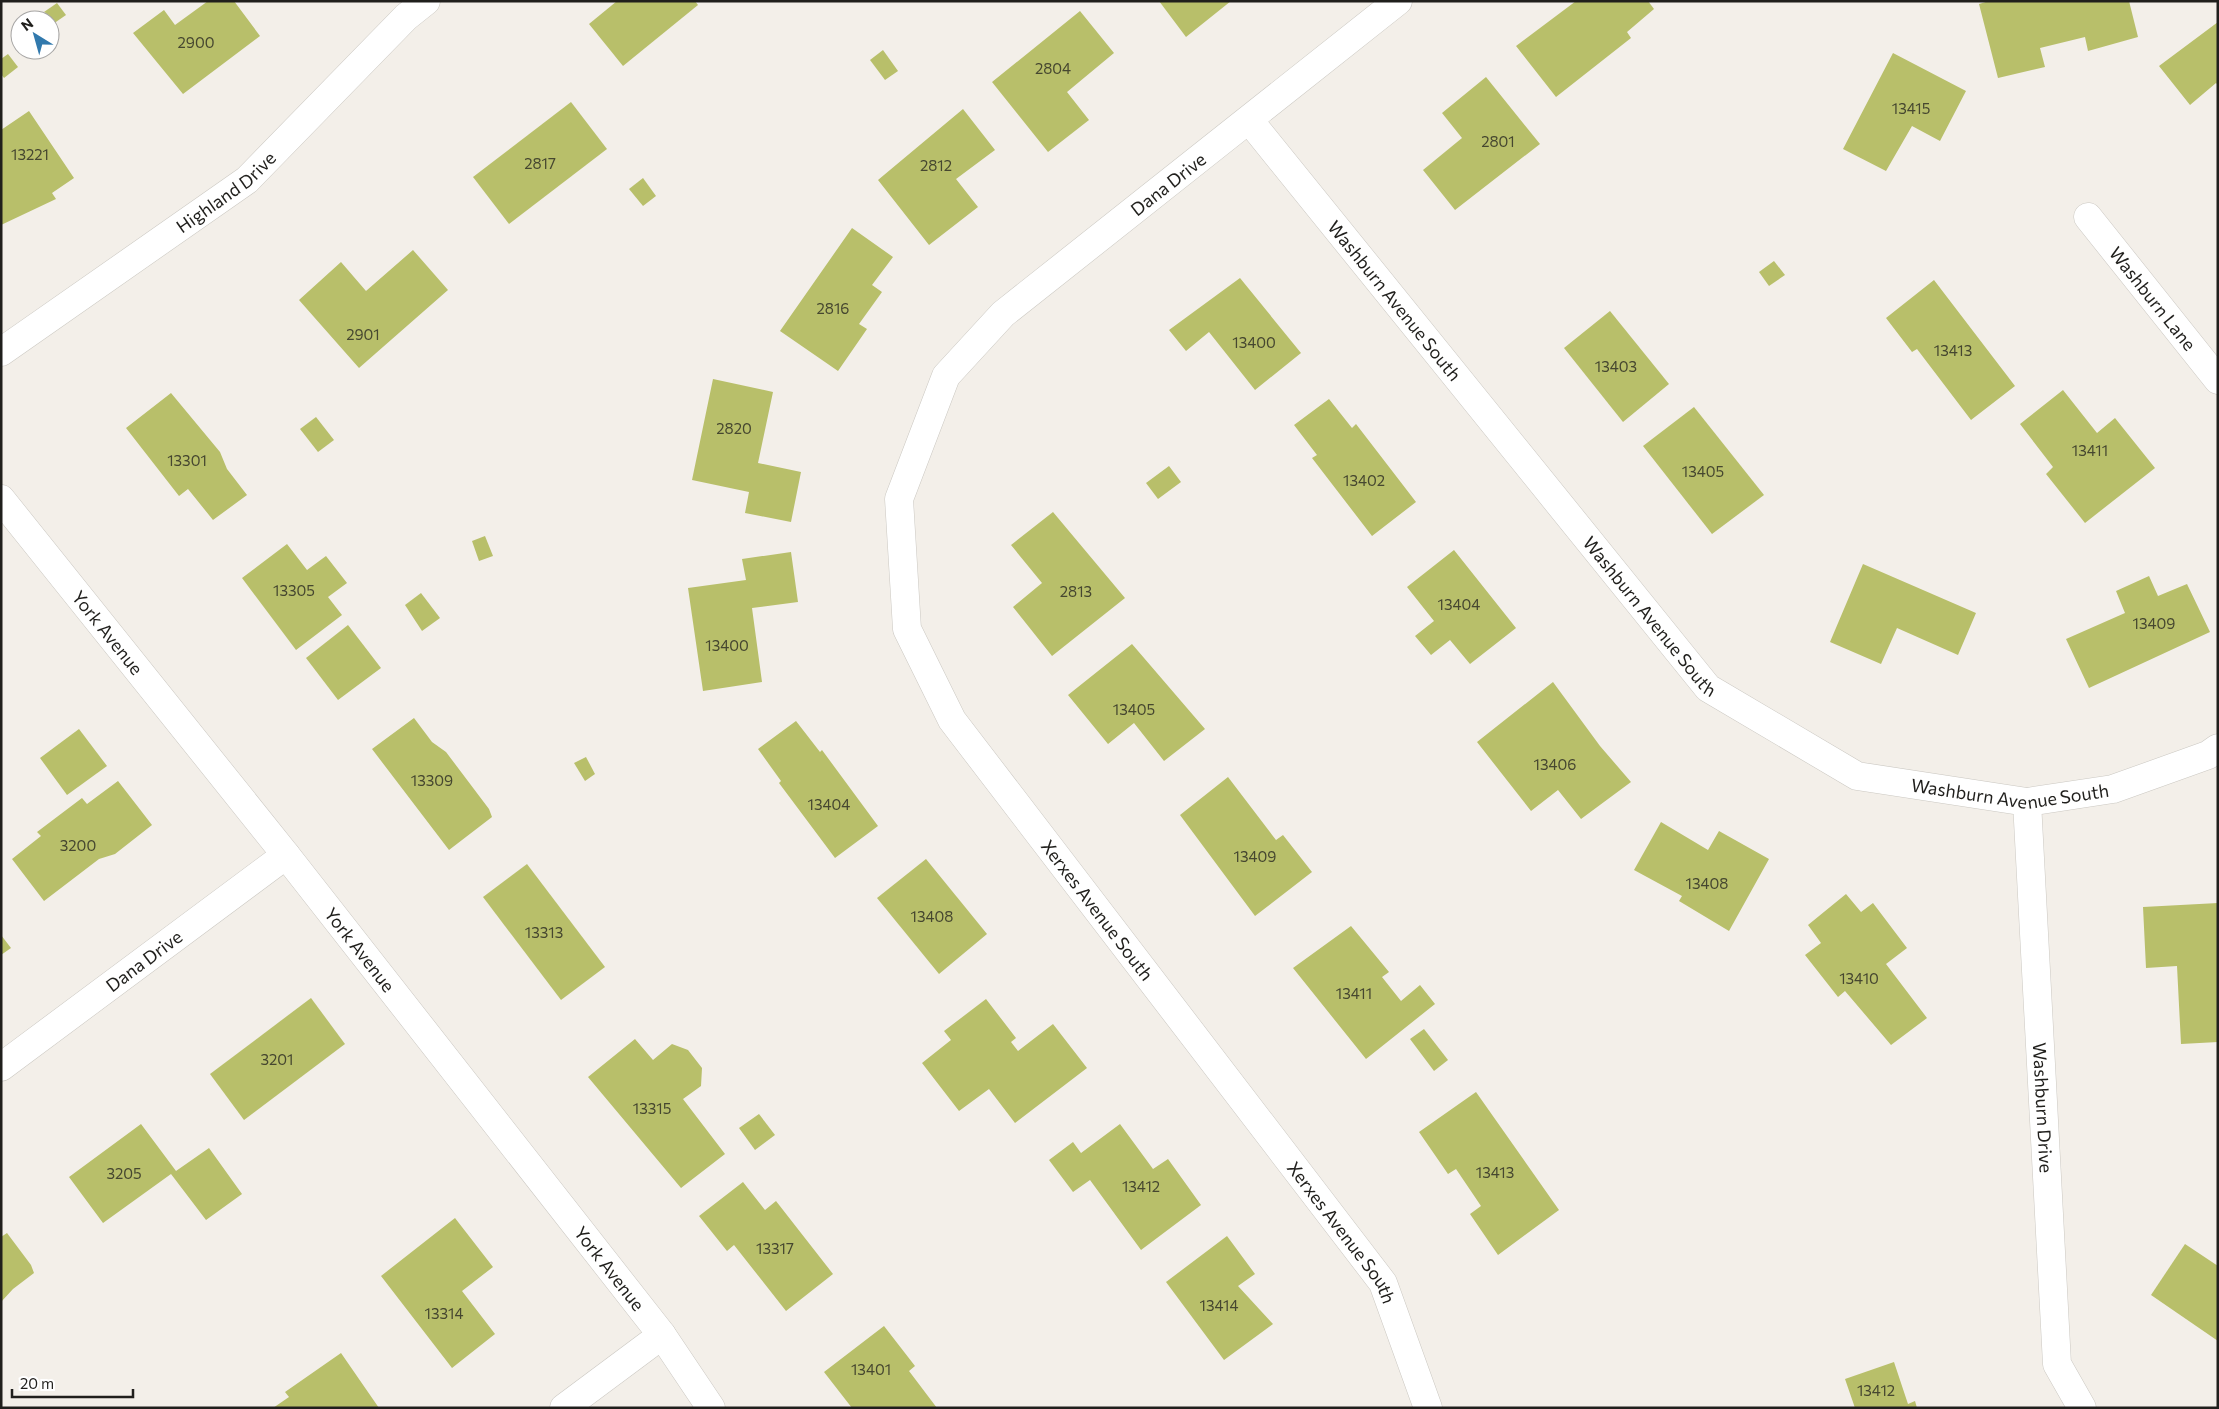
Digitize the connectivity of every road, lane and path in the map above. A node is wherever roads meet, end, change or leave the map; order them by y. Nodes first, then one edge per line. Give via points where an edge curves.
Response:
1 (1398, 1) edge
2 (409, 7) edge
3 (1249, 120) junction
4 (2088, 217) dead end
5 (1, 352) edge
6 (946, 376) joint
7 (2218, 380) edge
8 (1, 499) edge
9 (2218, 748) edge
10 (2027, 802) junction
11 (286, 855) junction
12 (1, 1067) edge
13 (662, 1335) junction
14 (564, 1408) edge
15 (711, 1408) edge
16 (1428, 1408) edge
17 (2082, 1408) edge

1 - 3 street, Dana Drive
2 - 5 street, Highland Drive via 247,180
3 - 6 street, Dana Drive via 1003,314
3 - 10 street, Washburn Avenue South via 1708,688 1857,776
4 - 7 street, Washburn Lane
6 - 16 street, Xerxes Avenue South via 899,499 907,629 952,720 1384,1283
8 - 11 street, York Avenue
9 - 10 street, Washburn Avenue South via 2208,755 2113,789
10 - 17 street, Washburn Drive via 2057,1364
11 - 12 street, Dana Drive
11 - 13 street, York Avenue
13 - 14 street
13 - 15 street, York Avenue

